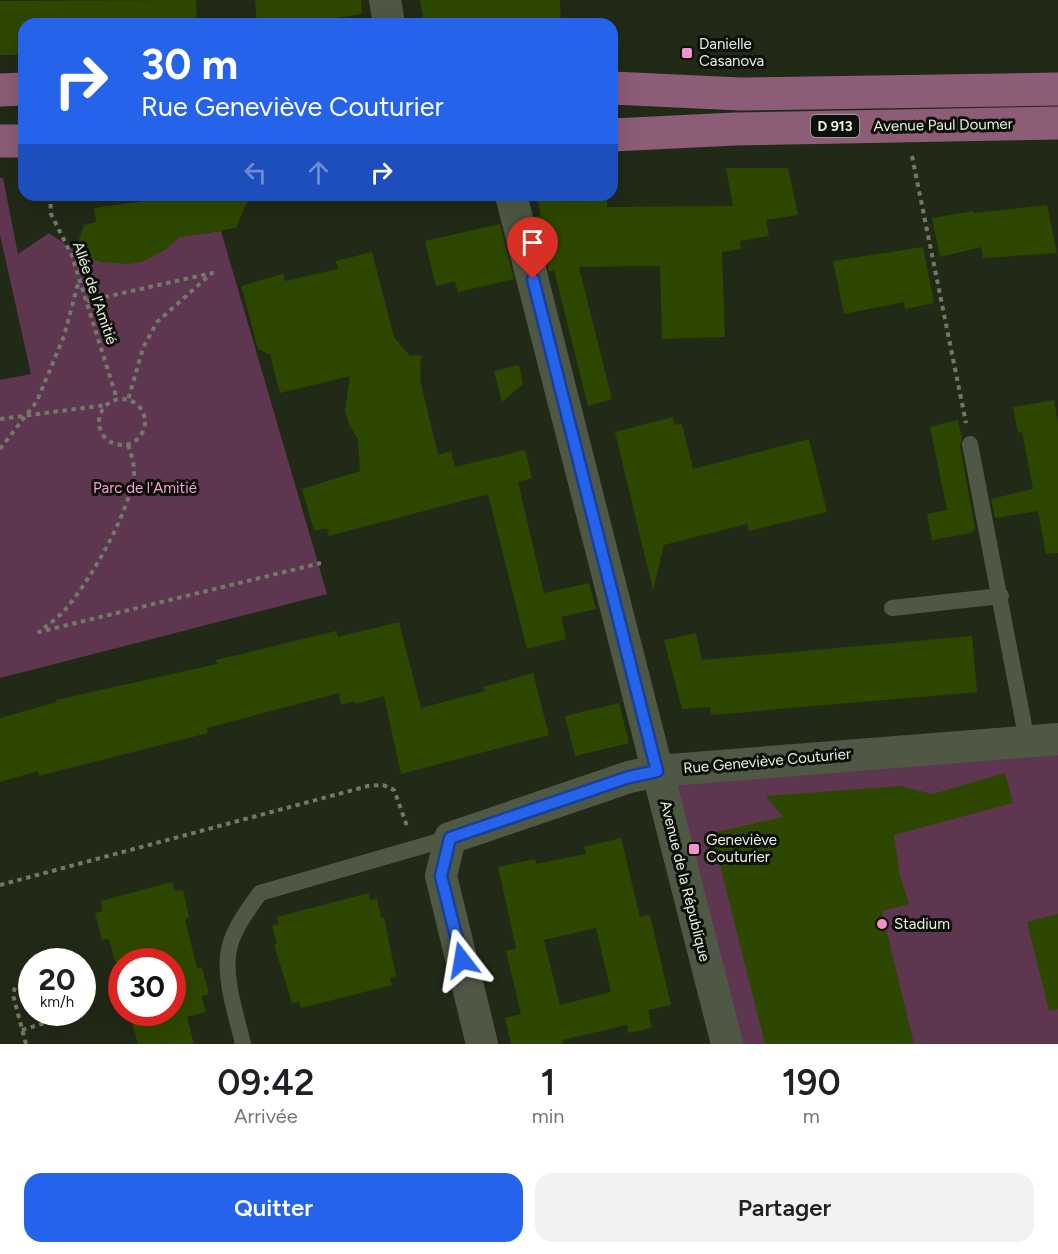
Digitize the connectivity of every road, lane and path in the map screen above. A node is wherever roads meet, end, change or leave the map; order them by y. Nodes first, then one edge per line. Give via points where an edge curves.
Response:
1 (385, 0) edge
2 (388, 18) edge
3 (618, 88) edge
4 (18, 89) edge
5 (1058, 89) edge
6 (0, 90) edge
7 (1058, 123) edge
8 (905, 125) junction
9 (618, 135) edge
10 (0, 141) edge
11 (18, 141) edge
12 (50, 201) edge
13 (513, 201) edge
14 (79, 279) junction
15 (87, 301) junction
16 (117, 399) junction
17 (128, 400) junction
18 (106, 405) junction
19 (27, 414) junction
20 (0, 419) edge
21 (970, 444) joint
22 (128, 445) junction
23 (0, 449) edge
24 (321, 563) dead end
25 (1001, 596) junction
26 (892, 608) dead end
27 (1058, 739) edge
28 (1027, 741) junction
29 (657, 771) junction
30 (450, 838) junction
31 (413, 849) junction
32 (0, 885) edge
33 (18, 986) edge
34 (18, 1014) edge
35 (21, 1026) edge
36 (35, 1026) edge
37 (22, 1030) junction
38 (26, 1044) edge
39 (243, 1044) edge
40 (482, 1044) edge
41 (727, 1044) edge

1 - 2 street
3 - 5 main road via 741,93
4 - 6 main road
7 - 8 main road, Avenue Paul Doumer / D 913
8 - 9 main road, Avenue Paul Doumer / D 913
8 - 21 path
10 - 11 main road
12 - 14 path, Allée de l'Amitié via 51,214
13 - 29 street, Avenue de la République
14 - 15 path, Allée de l'Amitié
14 - 19 path via 64,336 37,401
15 - 16 path, Allée de l'Amitié
15 - 17 path via 212,273 157,322 143,348
16 - 17 path
16 - 18 path
17 - 22 path via 141,408 145,422 141,437
18 - 19 path
18 - 22 path via 99,418 101,433 112,444
19 - 20 path
19 - 23 path
21 - 25 lane
22 - 24 path via 134,480 108,543 89,578 63,612 39,632
25 - 26 lane
25 - 28 lane
27 - 28 street, Rue Geneviève Couturier
28 - 29 street, Rue Geneviève Couturier
29 - 30 street, Rue Geneviève Couturier
29 - 41 street, Avenue de la République
30 - 31 lane
30 - 40 street via 441,876
31 - 32 path via 394,790 368,786
31 - 39 lane via 260,893 234,934 228,956
33 - 34 path via 13,995
35 - 37 path
36 - 37 path
37 - 38 path

